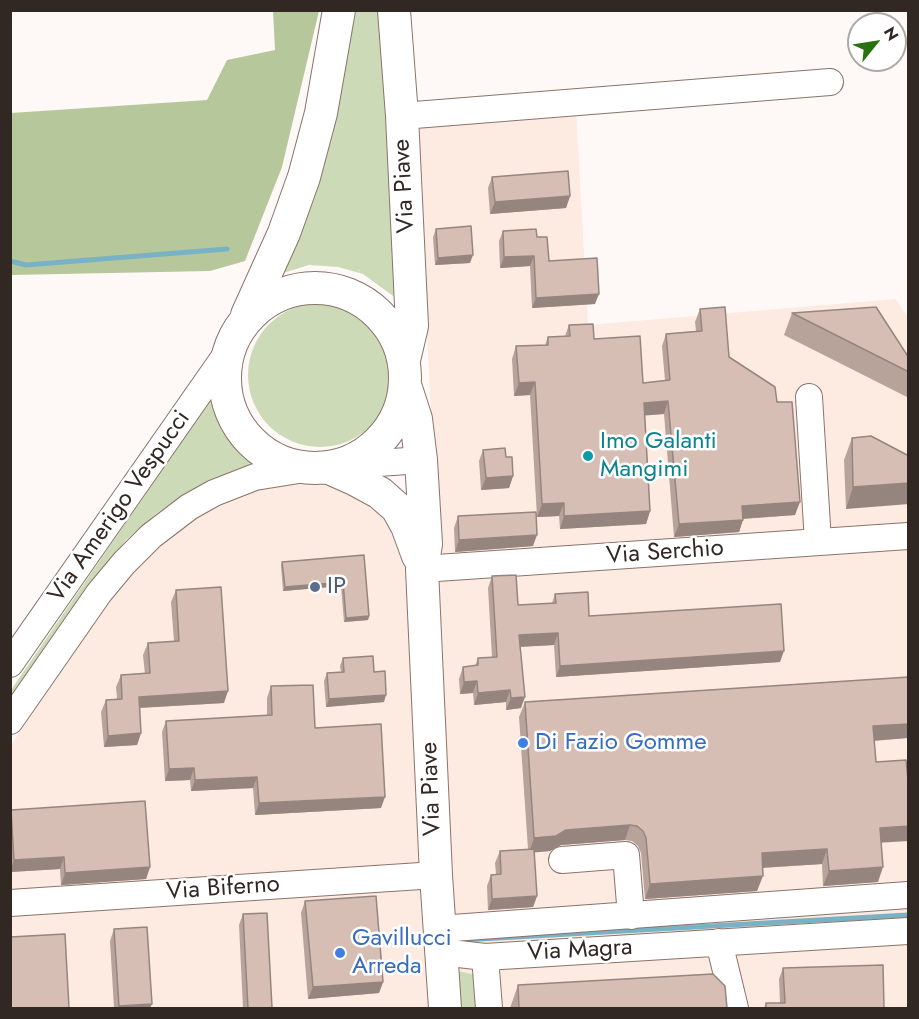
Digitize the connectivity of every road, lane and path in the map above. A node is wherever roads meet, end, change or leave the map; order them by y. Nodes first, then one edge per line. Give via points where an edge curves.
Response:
1 (339, 10) edge
2 (394, 10) edge
3 (830, 82) dead end
4 (402, 116) junction
5 (245, 321) junction
6 (230, 349) junction
7 (405, 373) junction
8 (809, 397) dead end
9 (421, 460) junction
10 (330, 465) junction
11 (909, 537) edge
12 (818, 542) junction
13 (422, 569) junction
14 (10, 664) edge
15 (10, 722) edge
16 (562, 860) dead end
17 (436, 875) junction
18 (909, 895) edge
19 (10, 903) edge
20 (630, 915) junction
21 (909, 931) edge
22 (440, 940) junction
23 (719, 942) junction
24 (485, 957) junction
25 (445, 1008) edge
26 (489, 1008) edge
27 (735, 1008) edge

1 - 5 main road via 321,112 304,177
2 - 4 main road, Via Piave
3 - 4 street
4 - 7 main road, Via Piave via 412,326
5 - 6 main road
5 - 7 main road via 266,301 293,290 322,287 351,294 375,310 394,333
6 - 10 main road via 225,376 229,404 241,428 260,448 284,462
6 - 14 street, Via Amerigo Vespucci
7 - 9 main road, Via Piave
7 - 10 main road via 400,409 389,430 372,448
8 - 12 street
9 - 10 street, Via Amerigo Vespucci
9 - 13 main road, Via Piave via 426,544
10 - 13 main road, Via Piave via 380,493 397,508 408,526
10 - 15 street, Via Amerigo Vespucci via 270,473 227,488 189,507 159,530 105,586
11 - 12 street, Via Serchio
12 - 13 street, Via Serchio
13 - 17 main road, Via Piave
16 - 20 street via 626,855
17 - 19 street, Via Biferno
17 - 22 main road, Via Piave
18 - 20 street
20 - 22 street
21 - 23 street, Via Magra
22 - 24 street, Via Magra
22 - 25 main road, Via Piave
23 - 24 street, Via Magra
23 - 27 street
24 - 26 street

